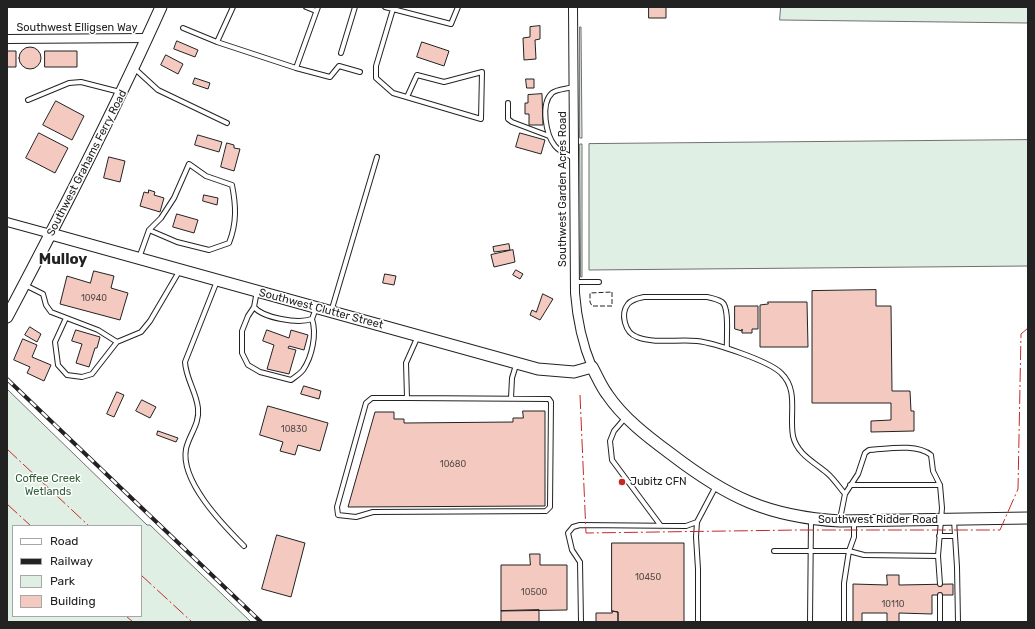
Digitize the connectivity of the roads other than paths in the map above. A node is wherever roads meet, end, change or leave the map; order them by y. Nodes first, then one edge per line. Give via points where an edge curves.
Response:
1 (161, 7) edge
2 (233, 7) edge
3 (306, 7) edge
4 (355, 7) edge
5 (385, 7) edge
6 (458, 7) edge
7 (573, 7) edge
8 (317, 9) edge
9 (393, 9) junction
10 (183, 28) dead end
11 (147, 38) junction
12 (7, 39) edge
13 (217, 42) junction
14 (341, 53) dead end
15 (134, 68) junction
16 (296, 68) junction
17 (360, 72) dead end
18 (573, 88) junction
19 (123, 92) junction
20 (406, 97) junction
21 (28, 100) dead end
22 (508, 102) dead end
23 (227, 123) dead end
24 (549, 136) junction
25 (377, 157) dead end
26 (574, 158) junction
27 (7, 222) edge
28 (149, 230) junction
29 (51, 234) junction
30 (138, 258) junction
31 (180, 270) junction
32 (217, 280) junction
33 (575, 282) junction
34 (598, 282) dead end
35 (24, 285) junction
36 (256, 291) junction
37 (254, 307) junction
38 (317, 308) junction
39 (331, 312) junction
40 (7, 317) edge
41 (66, 318) junction
42 (312, 319) junction
43 (418, 336) junction
44 (117, 342) junction
45 (726, 348) junction
46 (517, 363) junction
47 (592, 367) junction
48 (407, 398) junction
49 (511, 398) junction
50 (626, 417) junction
51 (850, 485) junction
52 (940, 485) junction
53 (716, 486) junction
54 (844, 494) junction
55 (1028, 518) edge
56 (811, 519) junction
57 (940, 520) junction
58 (954, 520) junction
59 (840, 521) junction
60 (854, 521) junction
61 (698, 522) junction
62 (661, 526) junction
63 (939, 536) junction
64 (955, 536) junction
65 (244, 546) dead end
66 (810, 550) junction
67 (774, 551) dead end
68 (849, 551) junction
69 (938, 556) junction
70 (940, 584) dead end
71 (940, 595) dead end
72 (581, 622) edge
73 (698, 622) edge
74 (810, 622) edge
75 (844, 622) edge
76 (940, 622) edge
77 (958, 622) edge

1 - 11 street, Southwest Grahams Ferry Road
2 - 13 lane
3 - 8 lane
4 - 14 lane
5 - 9 lane
6 - 9 lane via 451,24
7 - 18 street, Southwest Garden Acres Road
8 - 16 lane
9 - 20 lane via 376,66 376,78 393,93
10 - 13 lane
11 - 12 street, Southwest Elligsen Way
11 - 15 street, Southwest Grahams Ferry Road
13 - 16 lane
15 - 19 street, Southwest Grahams Ferry Road
15 - 23 lane via 158,90
16 - 17 lane via 330,77 338,66
18 - 24 lane via 554,92 547,99
18 - 26 street, Southwest Garden Acres Road
19 - 21 lane via 81,82 69,83
19 - 29 street, Southwest Grahams Ferry Road
20 - 20 lane via 481,119 482,72 444,82 417,75
22 - 24 lane via 508,119
24 - 26 lane via 555,146
25 - 39 lane
26 - 33 street, Southwest Garden Acres Road
27 - 29 street
28 - 28 lane via 161,218 174,198 188,164 206,176 232,185 236,214 229,243 209,250 177,242
28 - 30 lane
29 - 30 street, Southwest Clutter Street
29 - 35 street, Southwest Grahams Ferry Road
30 - 31 street, Southwest Clutter Street
31 - 32 street, Southwest Clutter Street
31 - 44 lane via 141,332
32 - 36 street, Southwest Clutter Street
32 - 65 lane via 185,362 185,374 193,388 198,410 195,428 186,449 186,469 216,516
33 - 34 lane
33 - 47 street, Southwest Garden Acres Road via 577,319 582,342
35 - 40 street, Southwest Grahams Ferry Road
35 - 41 lane via 43,294 51,312
36 - 37 lane
36 - 38 street, Southwest Clutter Street
37 - 42 lane via 259,313 294,321
37 - 42 lane via 242,331 242,353 248,365 260,372 291,380 302,371 309,358 315,328
38 - 39 street, Southwest Clutter Street
38 - 42 lane
39 - 43 street, Southwest Clutter Street
41 - 44 lane via 98,330
41 - 44 lane via 55,342 55,349 58,365 67,375 82,377 92,374
43 - 46 street, Southwest Clutter Street
43 - 48 lane via 406,363
45 - 45 lane via 698,341 647,340 635,337 628,331 625,323 628,304 644,297 716,299 723,303 726,310
45 - 54 lane via 780,371 789,380 794,437 799,450 828,474
46 - 47 street, Southwest Clutter Street via 563,372
46 - 49 lane via 512,378
47 - 50 street, Southwest Ridder Road via 606,394
48 - 49 lane
48 - 49 lane via 372,398 366,403 337,507 338,515 356,517 373,512 548,510 551,402 546,398
50 - 53 street, Southwest Ridder Road
50 - 62 lane via 614,430 610,441 612,460
51 - 52 lane
51 - 52 lane via 858,474 865,453 869,450 913,449 924,450 931,455 933,472
51 - 54 lane
52 - 57 lane
53 - 56 street, Southwest Ridder Road via 762,508
53 - 61 lane
54 - 59 lane
55 - 58 street, Southwest Ridder Road
56 - 59 street, Southwest Ridder Road
56 - 66 lane
57 - 58 street, Southwest Ridder Road
57 - 60 street, Southwest Ridder Road
57 - 63 lane
58 - 64 lane
59 - 60 street, Southwest Ridder Road
60 - 68 lane via 854,537
61 - 62 lane via 686,526
61 - 73 lane
62 - 72 lane via 573,527 568,533 572,550 580,562
63 - 64 lane
63 - 69 lane
64 - 77 lane
66 - 67 lane
66 - 68 lane
66 - 74 lane
68 - 69 lane via 864,555
68 - 75 lane via 844,583
69 - 70 lane
71 - 76 lane

